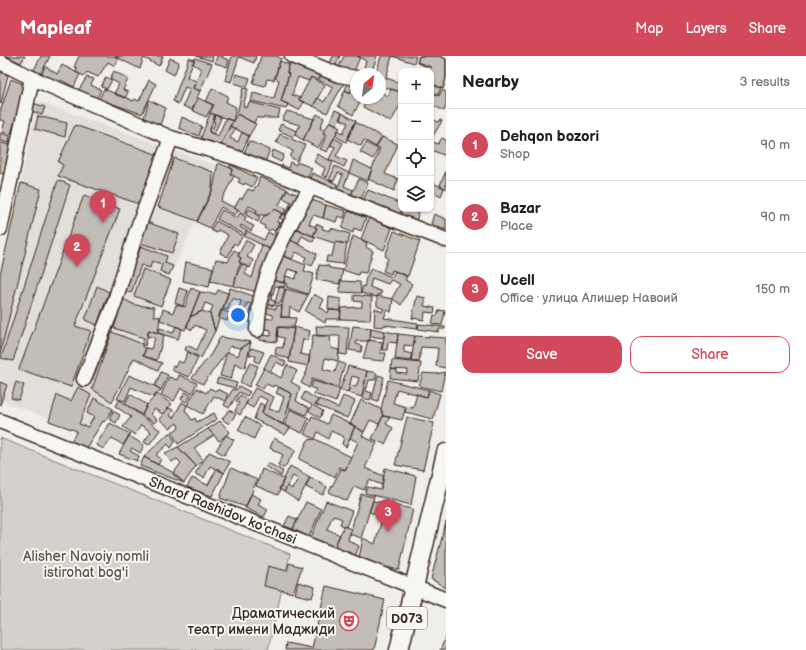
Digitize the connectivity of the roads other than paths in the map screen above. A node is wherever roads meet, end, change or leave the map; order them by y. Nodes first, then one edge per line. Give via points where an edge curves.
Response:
1 (292, 56) edge
2 (0, 62) edge
3 (350, 77) edge
4 (32, 78) junction
5 (171, 138) junction
6 (310, 188) junction
7 (0, 229) edge
8 (446, 240) edge
9 (257, 330) dead end
10 (84, 378) dead end
11 (0, 421) edge
12 (446, 453) edge
13 (415, 586) junction
14 (446, 600) edge
15 (400, 650) edge

1 - 3 street
2 - 4 street
4 - 5 street
4 - 7 street
5 - 6 street via 237,158
5 - 10 street via 137,230 114,304
6 - 8 street
6 - 9 street via 282,237 269,270 261,295
11 - 13 street, Sharof Rashidov ko'chasi
12 - 13 main road, D073
13 - 14 street, Sharof Rashidov ko'chasi
13 - 15 main road, D073

